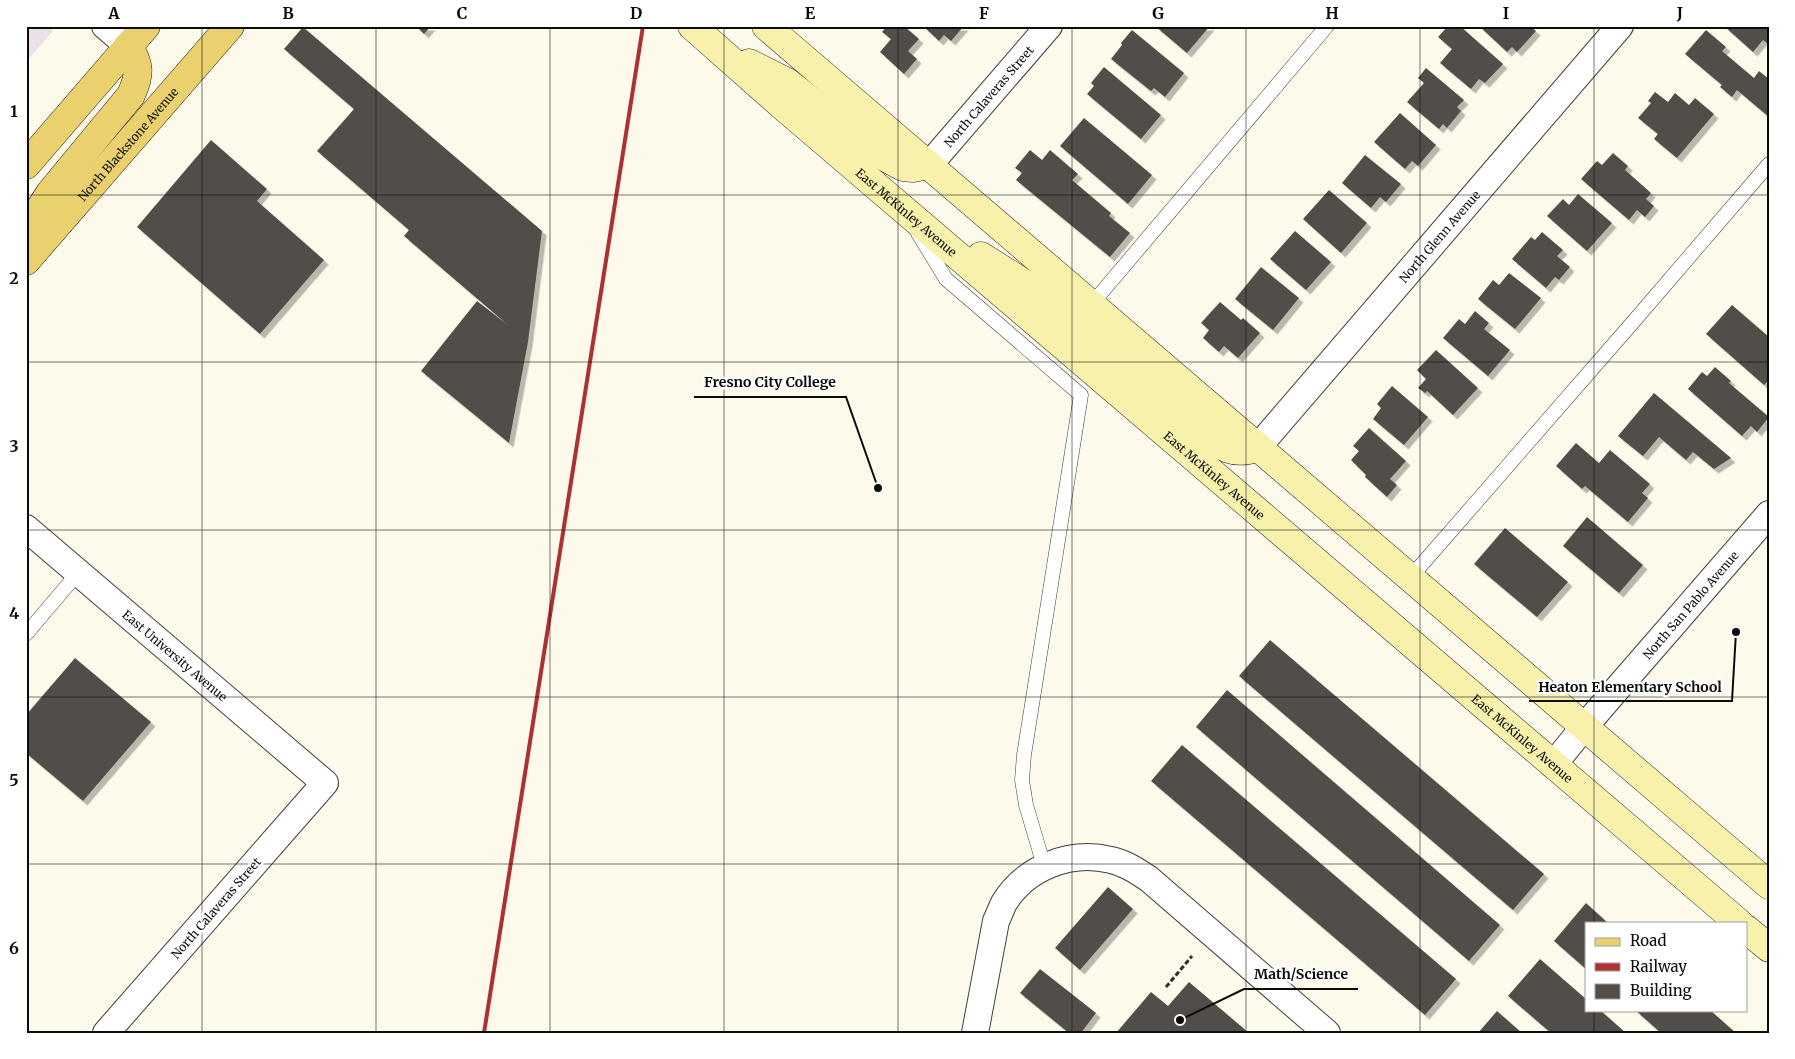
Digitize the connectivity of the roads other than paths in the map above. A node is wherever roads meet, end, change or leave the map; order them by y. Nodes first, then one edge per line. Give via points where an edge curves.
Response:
1 (105, 26) edge
2 (146, 26) edge
3 (230, 26) edge
4 (692, 26) edge
5 (766, 26) edge
6 (1049, 26) edge
7 (1328, 26) edge
8 (1620, 26) edge
9 (128, 46) junction
10 (714, 46) junction
11 (65, 121) junction
12 (1769, 164) edge
13 (26, 165) edge
14 (929, 165) junction
15 (26, 184) edge
16 (902, 206) junction
17 (26, 230) edge
18 (26, 261) edge
19 (1091, 305) junction
20 (1258, 447) junction
21 (1769, 514) edge
22 (26, 528) edge
23 (78, 573) junction
24 (1410, 578) junction
25 (26, 634) edge
26 (1584, 727) junction
27 (1553, 765) junction
28 (325, 783) joint
29 (1044, 866) junction
30 (1769, 885) edge
31 (1738, 922) edge
32 (1748, 931) edge
33 (1769, 948) edge
34 (106, 1033) edge
35 (975, 1033) edge
36 (1328, 1033) edge

1 - 9 street
2 - 9 main road
3 - 18 main road, North Blackstone Avenue
4 - 10 main road, East McKinley Avenue
5 - 14 main road
6 - 14 street, North Calaveras Street
7 - 19 lane
8 - 20 street, North Glenn Avenue
9 - 11 main road
9 - 17 main road via 136,57 139,71 131,95 50,193
10 - 14 main road via 787,82 879,154 903,167
10 - 16 main road, East McKinley Avenue
11 - 13 main road
11 - 15 main road
12 - 24 lane
14 - 19 main road
16 - 20 main road via 1038,292 1218,444 1233,451
16 - 27 main road, East McKinley Avenue
16 - 29 lane via 946,278 1081,395 1022,780
19 - 20 main road
20 - 24 main road
21 - 26 street, North San Pablo Avenue
22 - 23 street, East University Avenue
23 - 25 lane
23 - 28 street, East University Avenue
24 - 26 main road
26 - 27 street, North San Pablo Avenue
26 - 30 main road
27 - 31 main road, East McKinley Avenue
28 - 34 street, North Calaveras Street
29 - 35 street via 1014,889 996,921
29 - 36 street via 1084,857 1100,858 1137,871
32 - 33 main road

